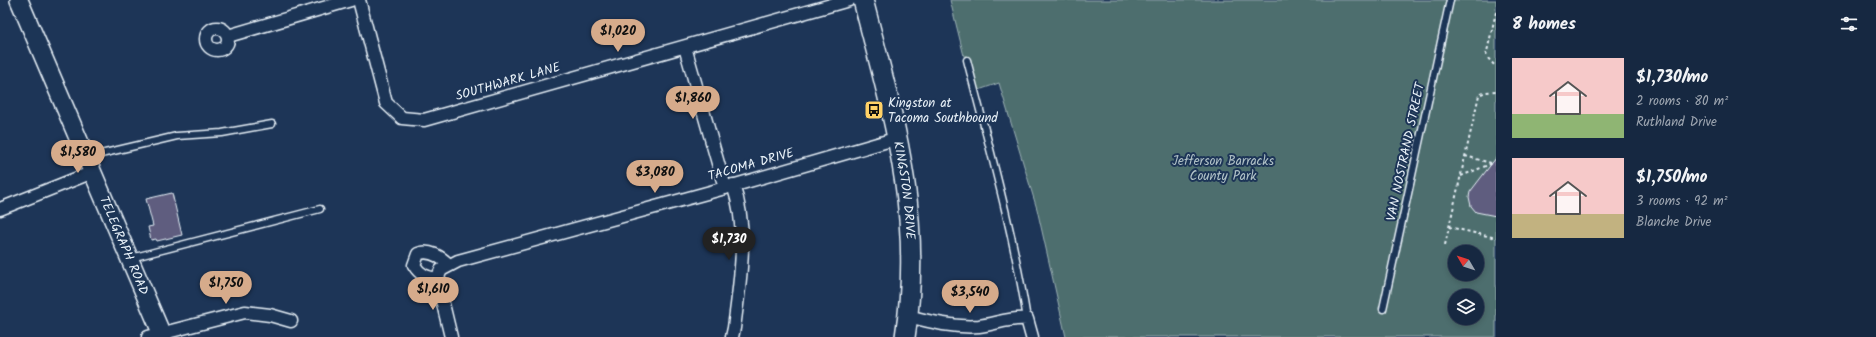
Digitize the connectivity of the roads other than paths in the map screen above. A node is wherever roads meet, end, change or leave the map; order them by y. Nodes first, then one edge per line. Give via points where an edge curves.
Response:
1 (19, 0) edge
2 (351, 0) edge
3 (359, 0) edge
4 (849, 0) edge
5 (863, 0) edge
6 (1450, 0) edge
7 (228, 36) dead end
8 (685, 47) junction
9 (967, 60) dead end
10 (272, 124) dead end
11 (898, 138) junction
12 (90, 165) junction
13 (729, 186) junction
14 (0, 209) edge
15 (320, 209) dead end
16 (129, 258) junction
17 (449, 265) junction
18 (437, 280) junction
19 (1383, 309) dead end
20 (908, 316) junction
21 (1027, 319) junction
22 (291, 321) dead end
23 (157, 336) edge
24 (451, 337) edge
25 (732, 337) edge
26 (905, 337) edge
27 (1032, 337) edge

1 - 12 main road, TELEGRAPH ROAD
2 - 7 street
3 - 8 street, SOUTHWARK LANE via 386,103 402,118 424,120
4 - 8 street, SOUTHWARK LANE
5 - 11 main road, KINGSTON DRIVE
6 - 19 lane, VAN NOSTRAND STREET
8 - 13 street
9 - 21 lane via 996,170
10 - 12 lane via 222,133 177,136
11 - 13 street, TACOMA DRIVE
11 - 20 main road, KINGSTON DRIVE via 907,188 911,234
12 - 14 street
12 - 16 main road, TELEGRAPH ROAD
13 - 17 street, TACOMA DRIVE
13 - 25 street via 739,201 742,257
15 - 16 lane
16 - 23 main road, TELEGRAPH ROAD
17 - 18 street via 441,270
17 - 18 street via 432,253 418,254 414,265 418,271
18 - 24 street
20 - 21 street via 950,326 977,326 1019,318
20 - 26 main road, KINGSTON DRIVE
21 - 27 street
22 - 23 street via 245,312

